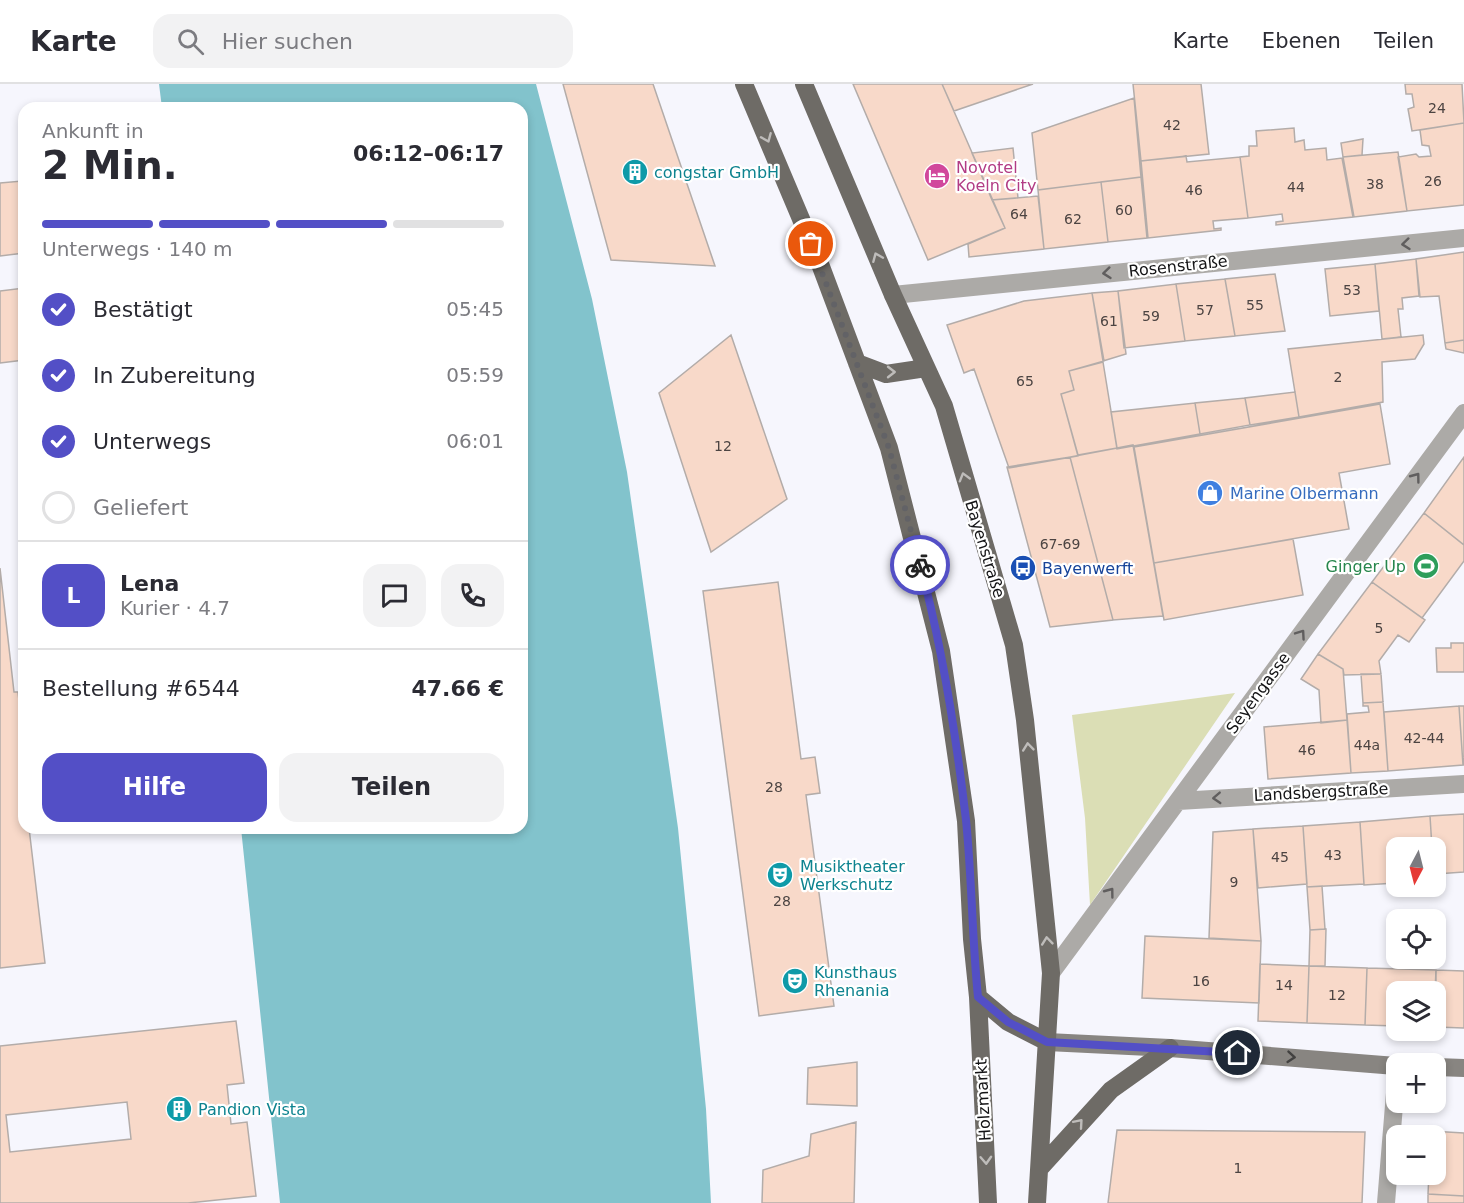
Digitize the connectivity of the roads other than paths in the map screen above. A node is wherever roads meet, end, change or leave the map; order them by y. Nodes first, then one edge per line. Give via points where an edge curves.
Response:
1 (744, 84) edge
2 (804, 84) edge
3 (1464, 238) edge
4 (893, 295) junction
5 (857, 363) junction
6 (926, 368) junction
7 (1464, 412) edge
8 (1464, 784) edge
9 (1178, 801) junction
10 (1051, 973) junction
11 (978, 997) junction
12 (1047, 1042) junction
13 (1170, 1048) junction
14 (1386, 1065) edge
15 (1446, 1067) edge
16 (1464, 1068) edge
17 (1393, 1113) edge
18 (1041, 1167) junction
19 (988, 1203) edge
20 (1037, 1203) edge
21 (1386, 1203) edge

1 -> 5 main road
4 -> 2 main road, Bayenstraße
3 -> 4 street, Rosenstraße
4 - 6 main road, Bayenstraße
5 -> 6 main road via 886,374
5 - 11 main road via 889,448 941,651 966,821
10 -> 6 main road, Bayenstraße via 1014,645 944,406
9 -> 7 street, Seyengasse
8 -> 9 street, Landsbergstraße
10 -> 9 street, Seyengasse
10 - 12 main road, Bayenstraße
11 - 12 main road via 1008,1022
11 -> 19 main road, Holzmarkt
12 - 13 street
12 - 18 main road
13 -> 14 street
18 -> 13 main road via 1111,1090
15 - 16 street
17 - 21 street
18 - 20 main road

